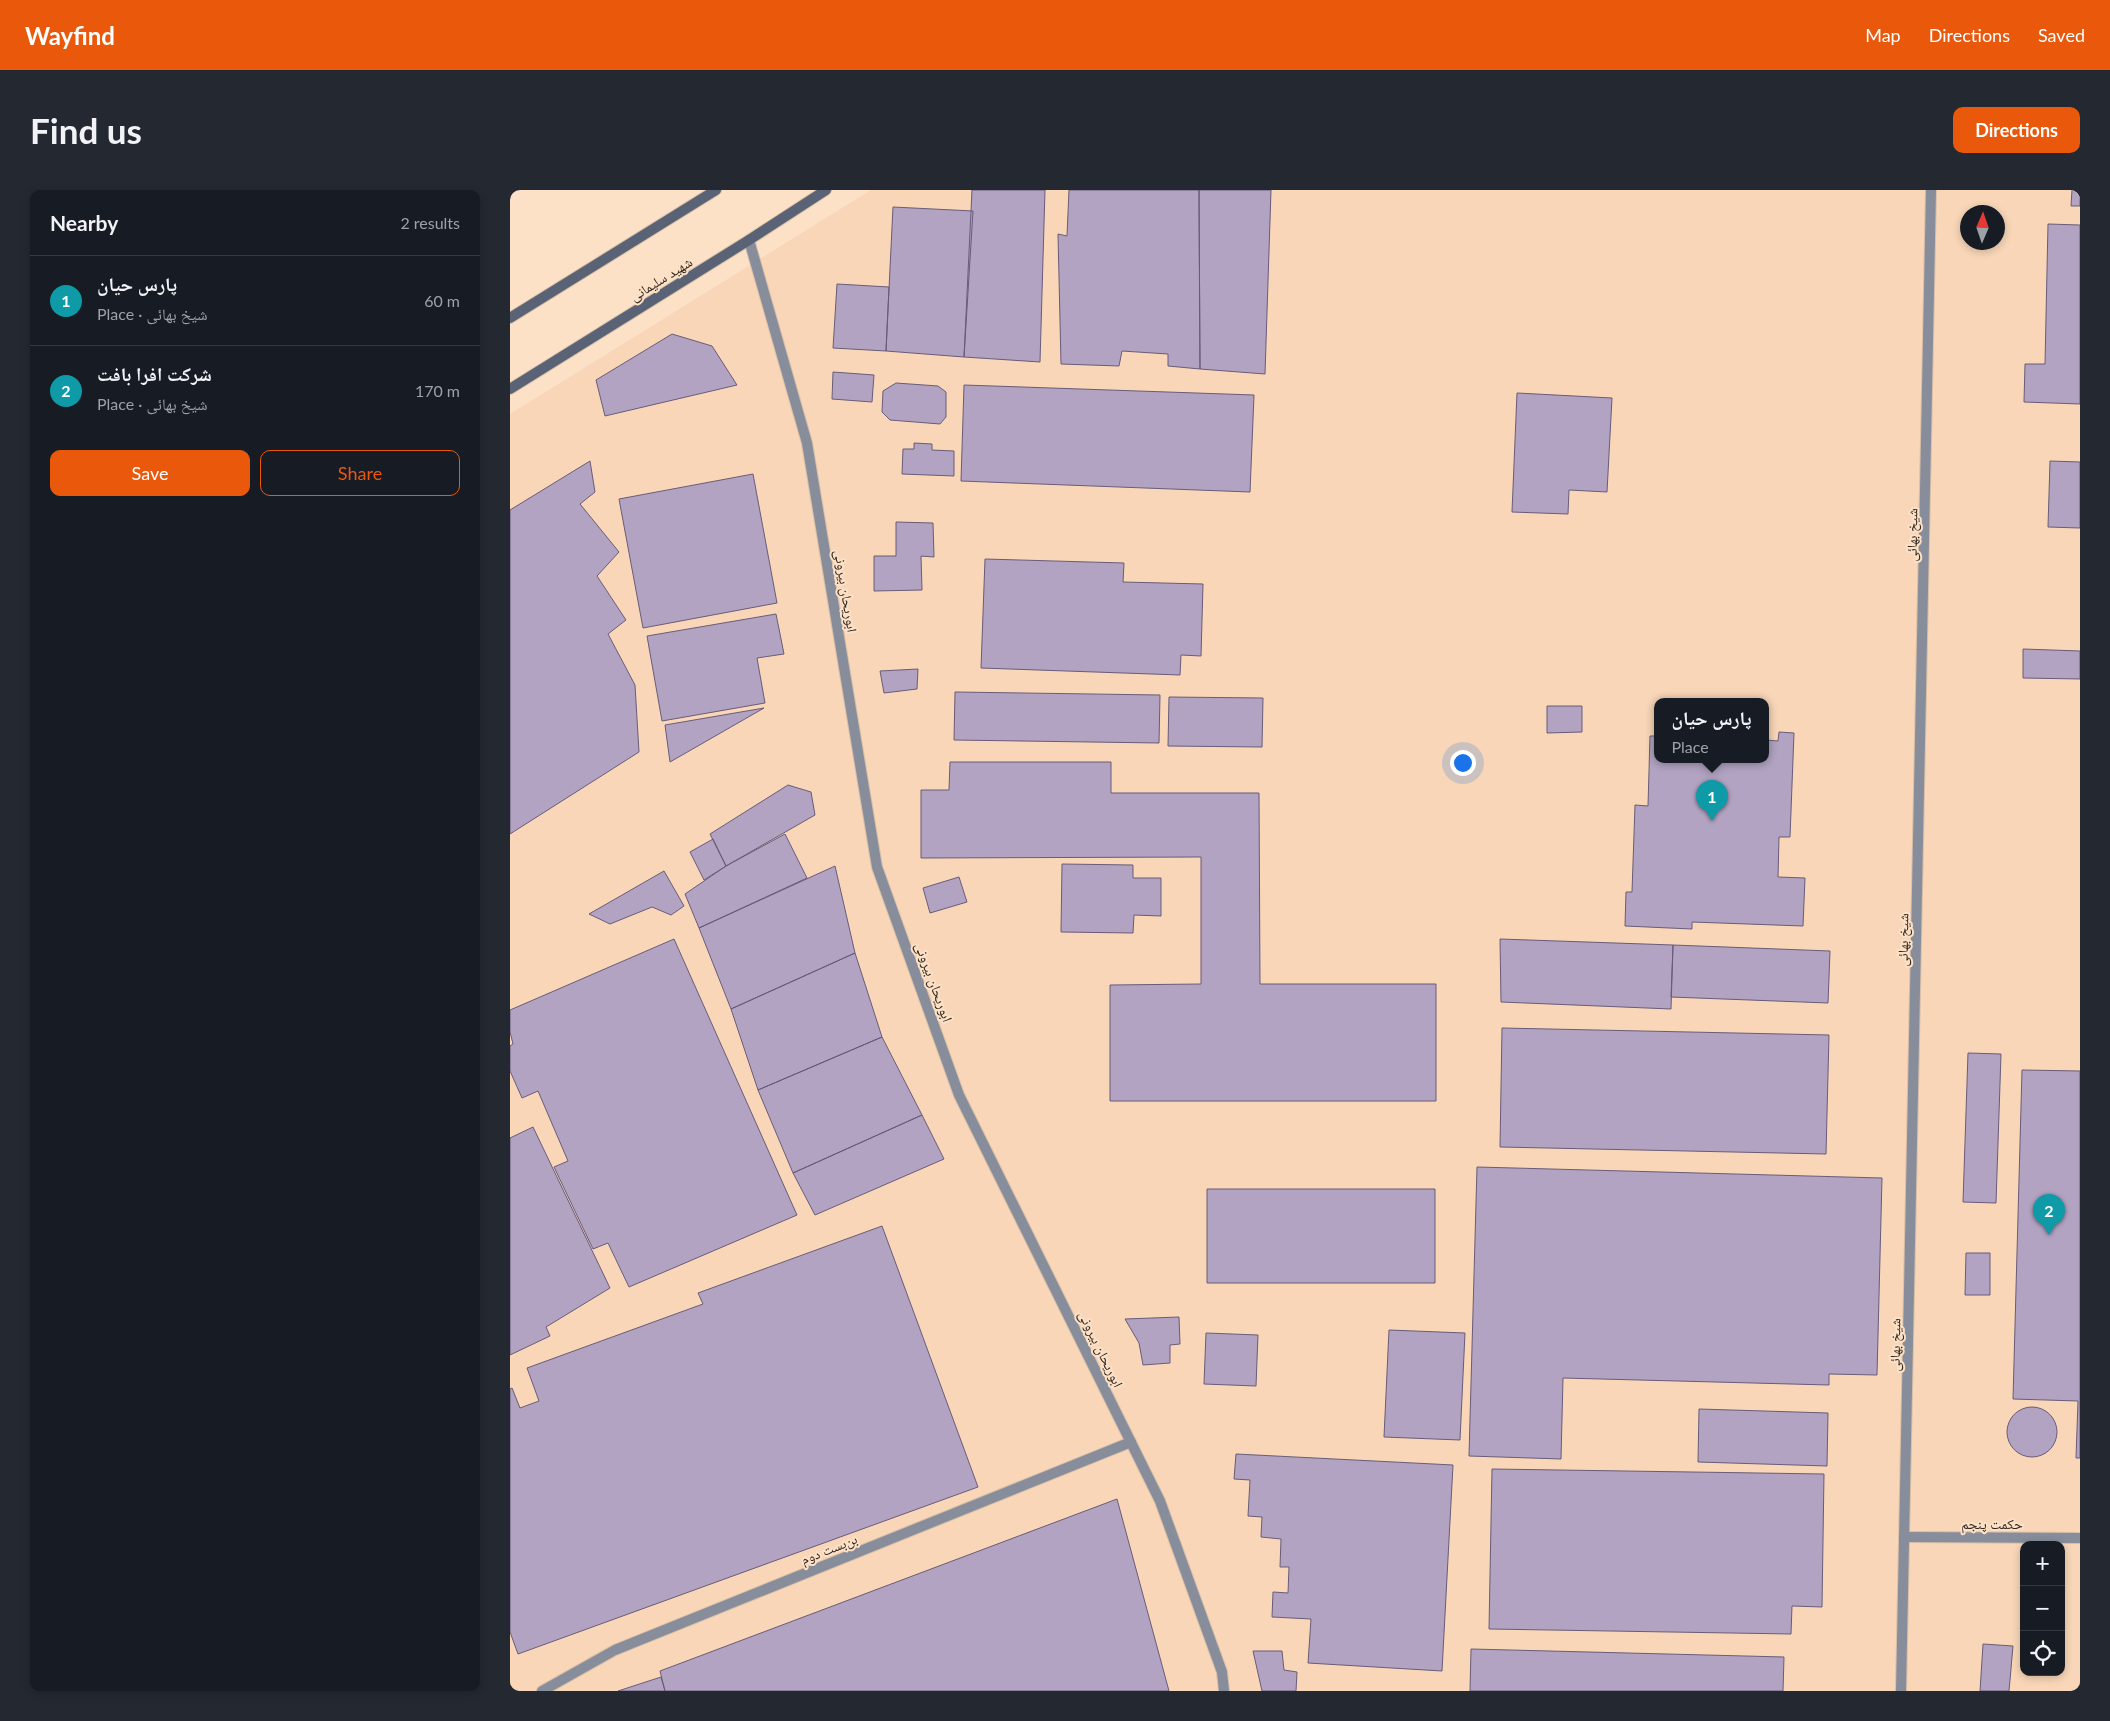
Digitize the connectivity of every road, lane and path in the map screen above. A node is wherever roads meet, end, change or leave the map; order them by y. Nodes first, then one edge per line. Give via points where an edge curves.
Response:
1 (716, 190) edge
2 (826, 190) edge
3 (1931, 190) edge
4 (749, 240) junction
5 (510, 318) edge
6 (510, 389) edge
7 (1131, 1442) junction
8 (1904, 1537) junction
9 (2080, 1538) edge
10 (542, 1691) edge
11 (1224, 1691) edge
12 (1901, 1691) edge

1 - 5 main road
2 - 4 main road, شهید سلیمانی
3 - 8 street, شیخ بهائی
4 - 6 main road, شهید سلیمانی
4 - 7 street, ابوریحان بیرونی via 807,443 877,867 960,1095
7 - 10 street, بن‌بست دوم via 615,1650
7 - 11 street, ابوریحان بیرونی via 1160,1501 1222,1672
8 - 9 street, حکمت پنجم
8 - 12 street, شیخ بهائی

